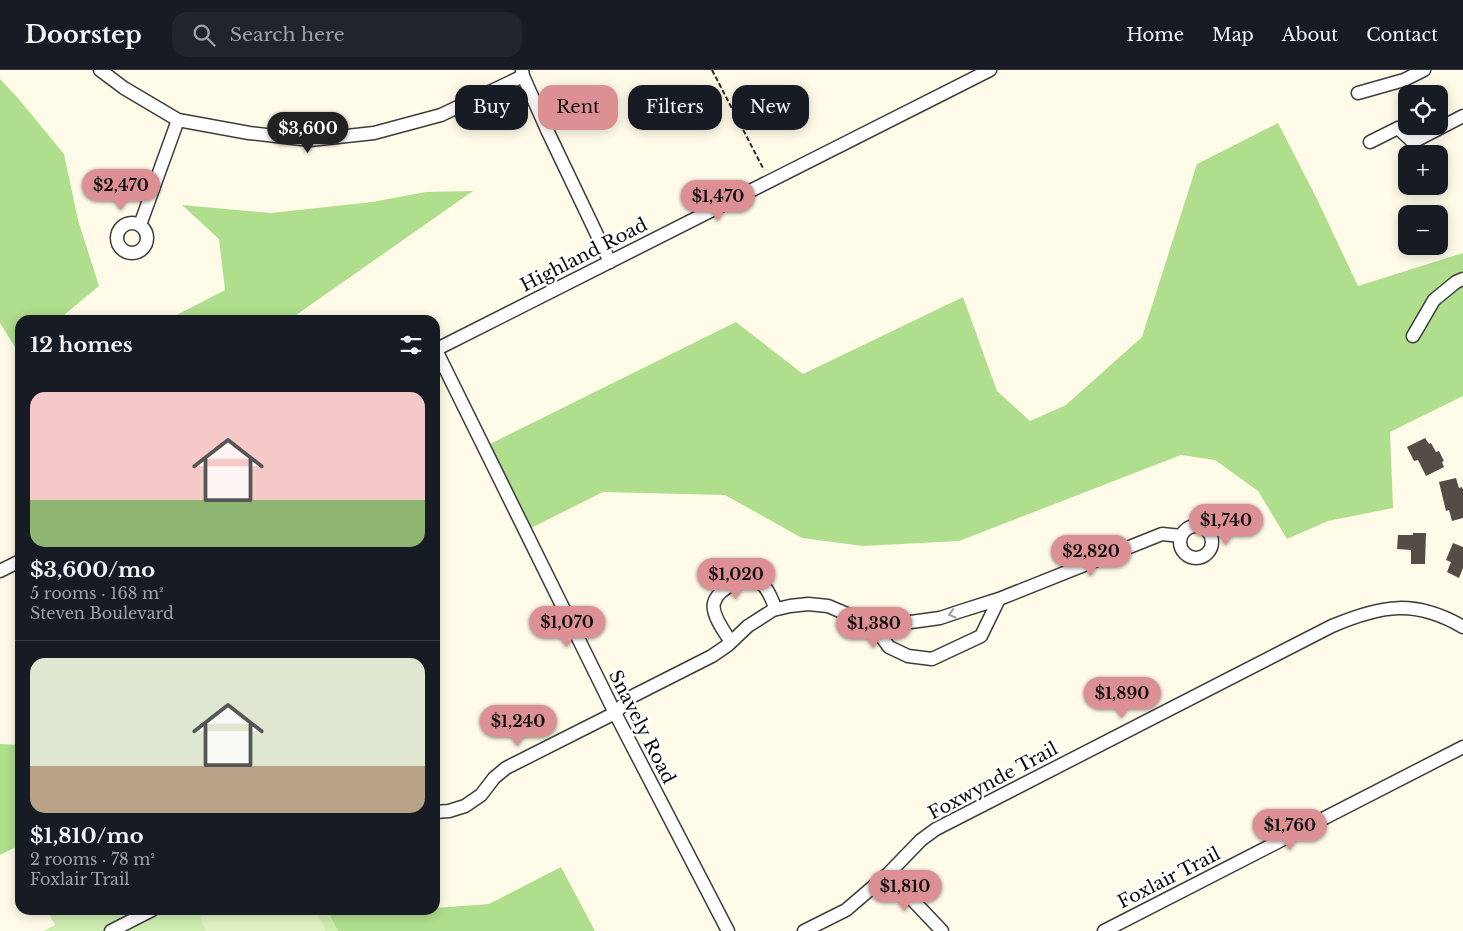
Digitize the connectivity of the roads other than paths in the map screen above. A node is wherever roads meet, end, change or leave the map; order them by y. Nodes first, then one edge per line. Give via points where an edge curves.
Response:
1 (100, 70) edge
2 (990, 70) edge
3 (1424, 70) edge
4 (522, 73) edge
5 (1358, 93) dead end
6 (1463, 116) edge
7 (178, 120) junction
8 (1370, 142) dead end
9 (140, 225) dead end
10 (610, 262) junction
11 (1463, 278) edge
12 (1413, 336) dead end
13 (440, 348) edge
14 (440, 358) edge
15 (1181, 536) dead end
16 (15, 564) edge
17 (0, 571) edge
18 (999, 599) junction
19 (776, 609) junction
20 (873, 625) junction
21 (1463, 627) edge
22 (732, 642) junction
23 (615, 713) junction
24 (1463, 746) edge
25 (440, 812) edge
26 (888, 874) junction
27 (142, 915) edge
28 (111, 931) edge
29 (728, 931) edge
30 (804, 931) edge
31 (942, 931) edge
32 (1104, 931) edge

1 - 7 street
2 - 10 street, Highland Road
3 - 5 street via 1404,80
4 - 7 street via 441,115 374,133 310,140
4 - 10 street
6 - 8 street via 1413,142 1398,128
7 - 9 street
10 - 13 street, Highland Road
11 - 12 street via 1434,300
14 - 23 street, Snavely Road
15 - 18 street via 1162,534
16 - 17 street
18 -> 20 street via 940,618
18 - 20 street via 981,636 932,659 908,656 889,647
19 - 20 street via 808,604 828,606
19 - 22 street via 761,616
19 - 22 street via 766,589 753,580 722,591 714,604 714,612
21 - 26 street, Foxwynde Trail via 1441,615 1398,608 1367,612 1341,622 936,829
22 - 23 street via 712,656 631,697
23 - 25 street via 506,768 466,806
23 - 29 street, Snavely Road
24 - 32 street, Foxlair Trail
26 - 30 street, Foxwynde Trail via 846,910
26 - 31 street
27 - 28 street

